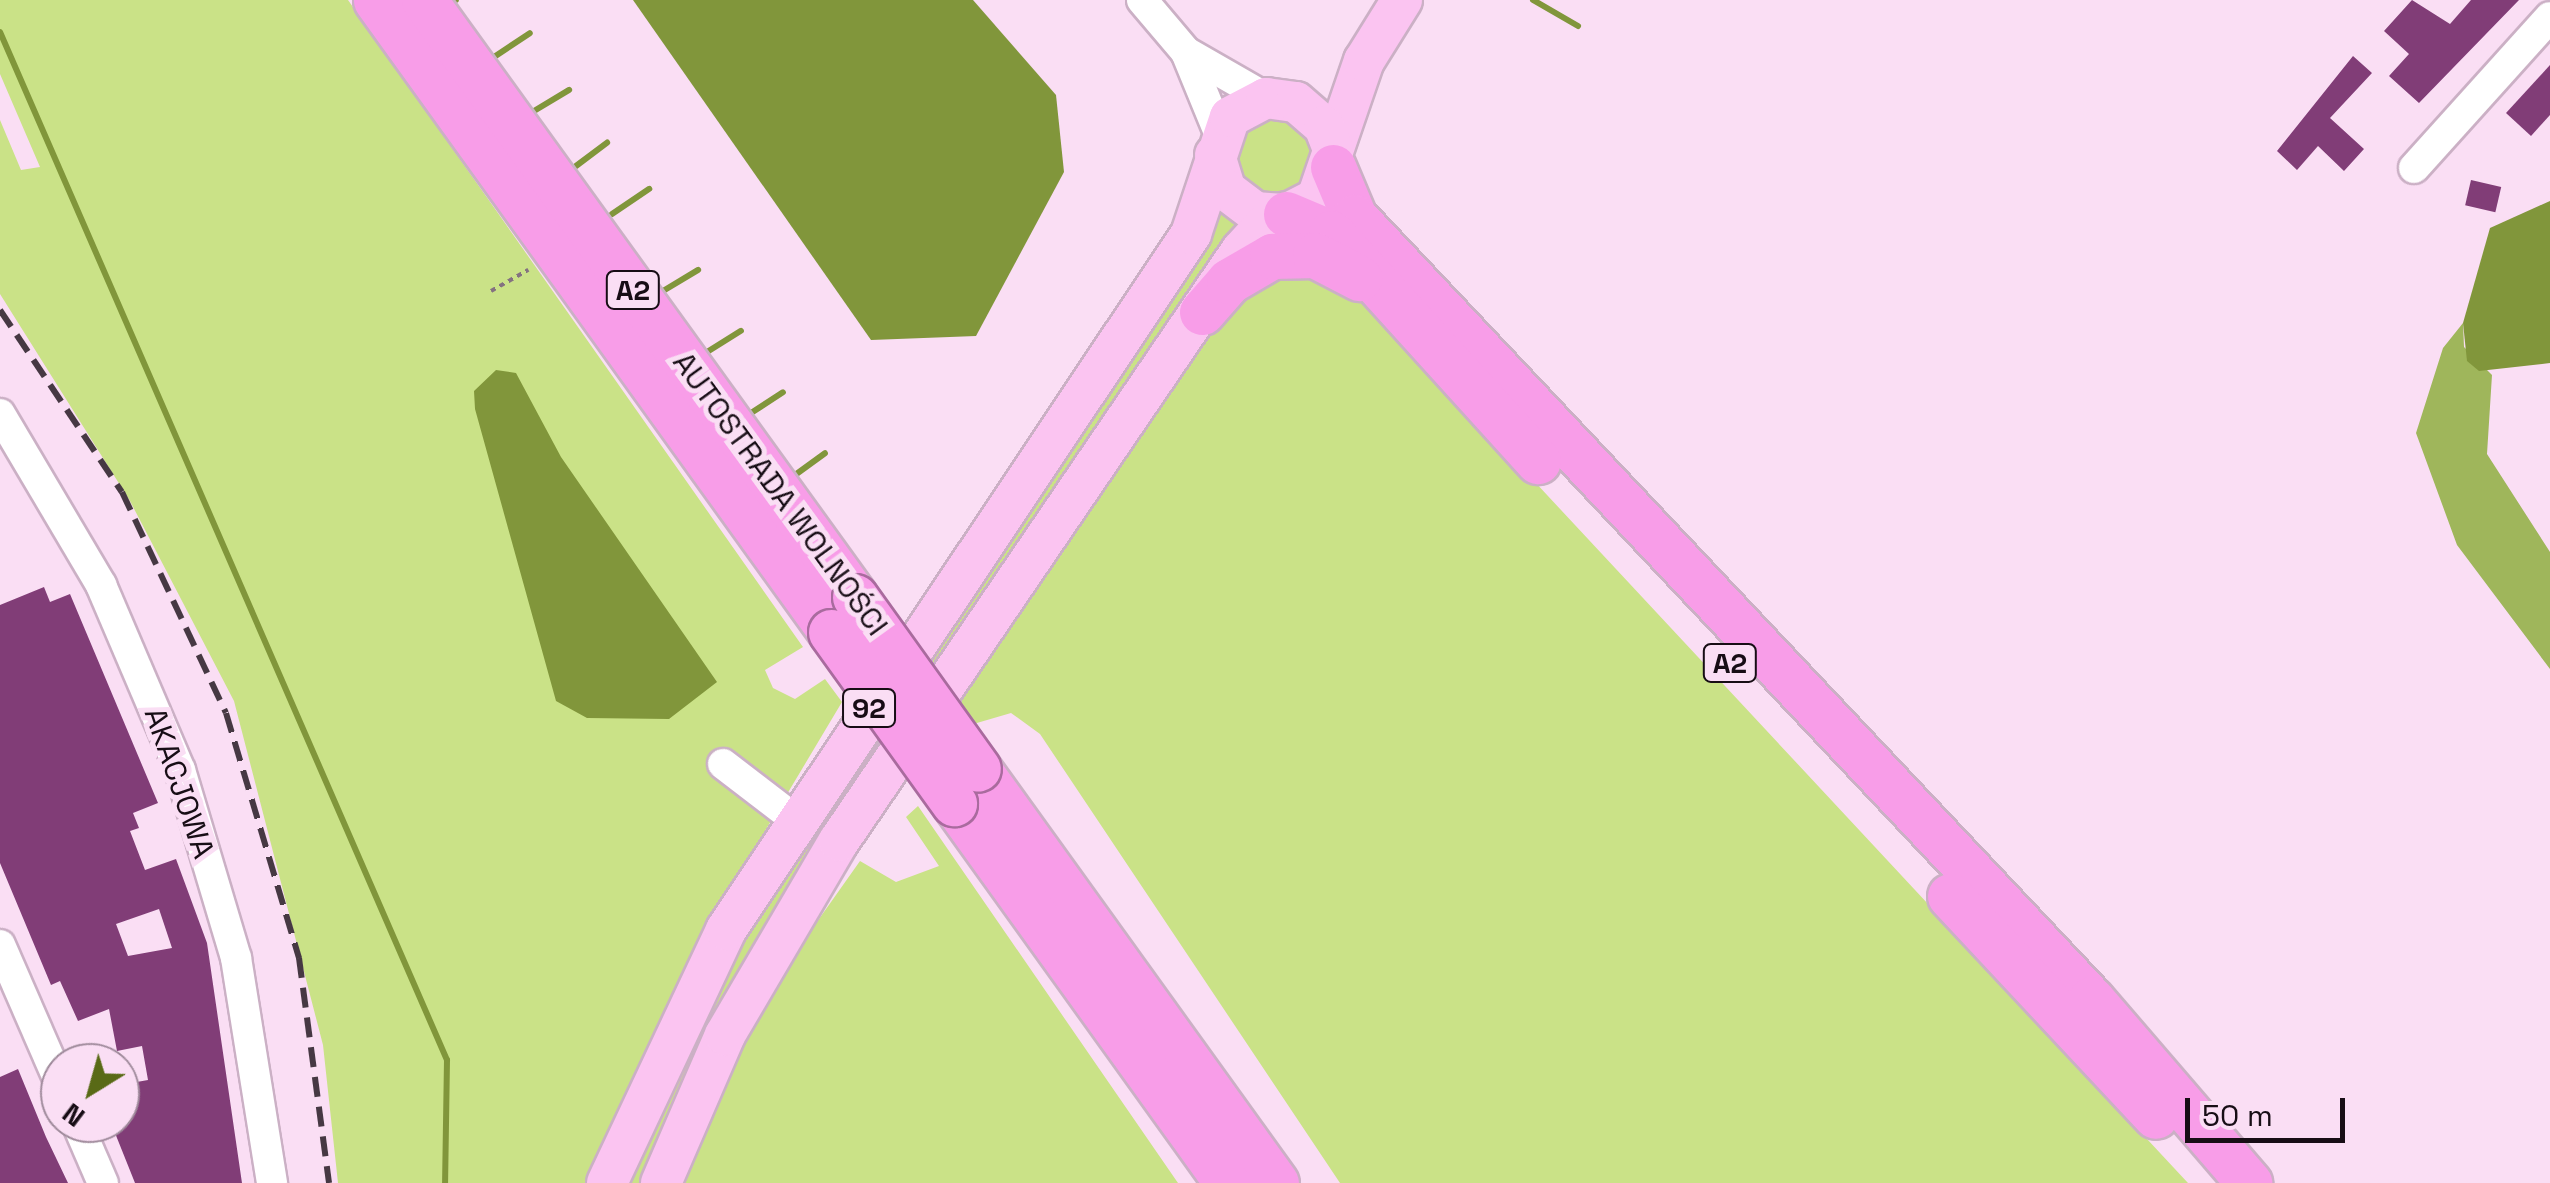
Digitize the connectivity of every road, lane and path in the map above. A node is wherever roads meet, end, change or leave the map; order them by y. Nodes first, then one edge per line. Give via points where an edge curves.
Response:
1 (376, 0) edge
2 (424, 0) edge
3 (1142, 0) edge
4 (1402, 0) edge
5 (2550, 17) edge
6 (1186, 52) junction
7 (1364, 61) junction
8 (1281, 100) junction
9 (1218, 145) junction
10 (1333, 158) junction
11 (2414, 168) dead end
12 (1280, 215) junction
13 (532, 268) dead end
14 (491, 291) dead end
15 (1381, 294) junction
16 (1202, 312) junction
17 (0, 414) edge
18 (843, 614) junction
19 (723, 764) dead end
20 (966, 786) junction
21 (796, 820) junction
22 (0, 945) edge
23 (43, 1043) edge
24 (1186, 1127) junction
25 (86, 1143) edge
26 (103, 1183) edge
27 (272, 1183) edge
28 (607, 1183) edge
29 (661, 1183) edge
30 (1207, 1183) edge
31 (1226, 1183) edge
32 (1276, 1183) edge
33 (2213, 1183) edge
34 (2250, 1183) edge

1 - 18 highway, AUTOSTRADA WOLNOŚCI / A2
2 - 18 highway, AUTOSTRADA WOLNOŚCI / A2
3 - 6 street
4 - 7 main road, 92
5 - 11 street
6 - 8 street
6 - 9 street
7 - 8 main road, 92
7 - 10 main road, 92
8 - 9 main road, 92 via 1246,105
8 - 10 main road via 1324,126
9 - 12 main road via 1239,204
9 - 21 main road, 92 via 1190,234
10 - 12 main road, 92 via 1317,198
10 - 34 highway, A2 via 1354,217 2091,999
12 - 15 highway, A2 via 1331,232
12 - 16 main road, 92
13 - 14 path
15 - 16 highway, A2 via 1329,260 1290,254 1245,269
15 - 33 highway, A2
16 - 29 main road, 92 via 830,856 725,1035
17 - 27 street, AKACJOWA via 102,586 180,770 236,958
18 - 20 highway, AUTOSTRADA WOLNOŚCI / A2, bridge
19 - 21 street
20 - 24 highway, AUTOSTRADA WOLNOŚCI / A2
20 - 32 highway, AUTOSTRADA WOLNOŚCI / A2
21 - 28 main road, 92 via 668,1039
22 - 23 street
24 - 30 highway, A2
24 - 31 highway, AUTOSTRADA WOLNOŚCI / A2
25 - 26 street

